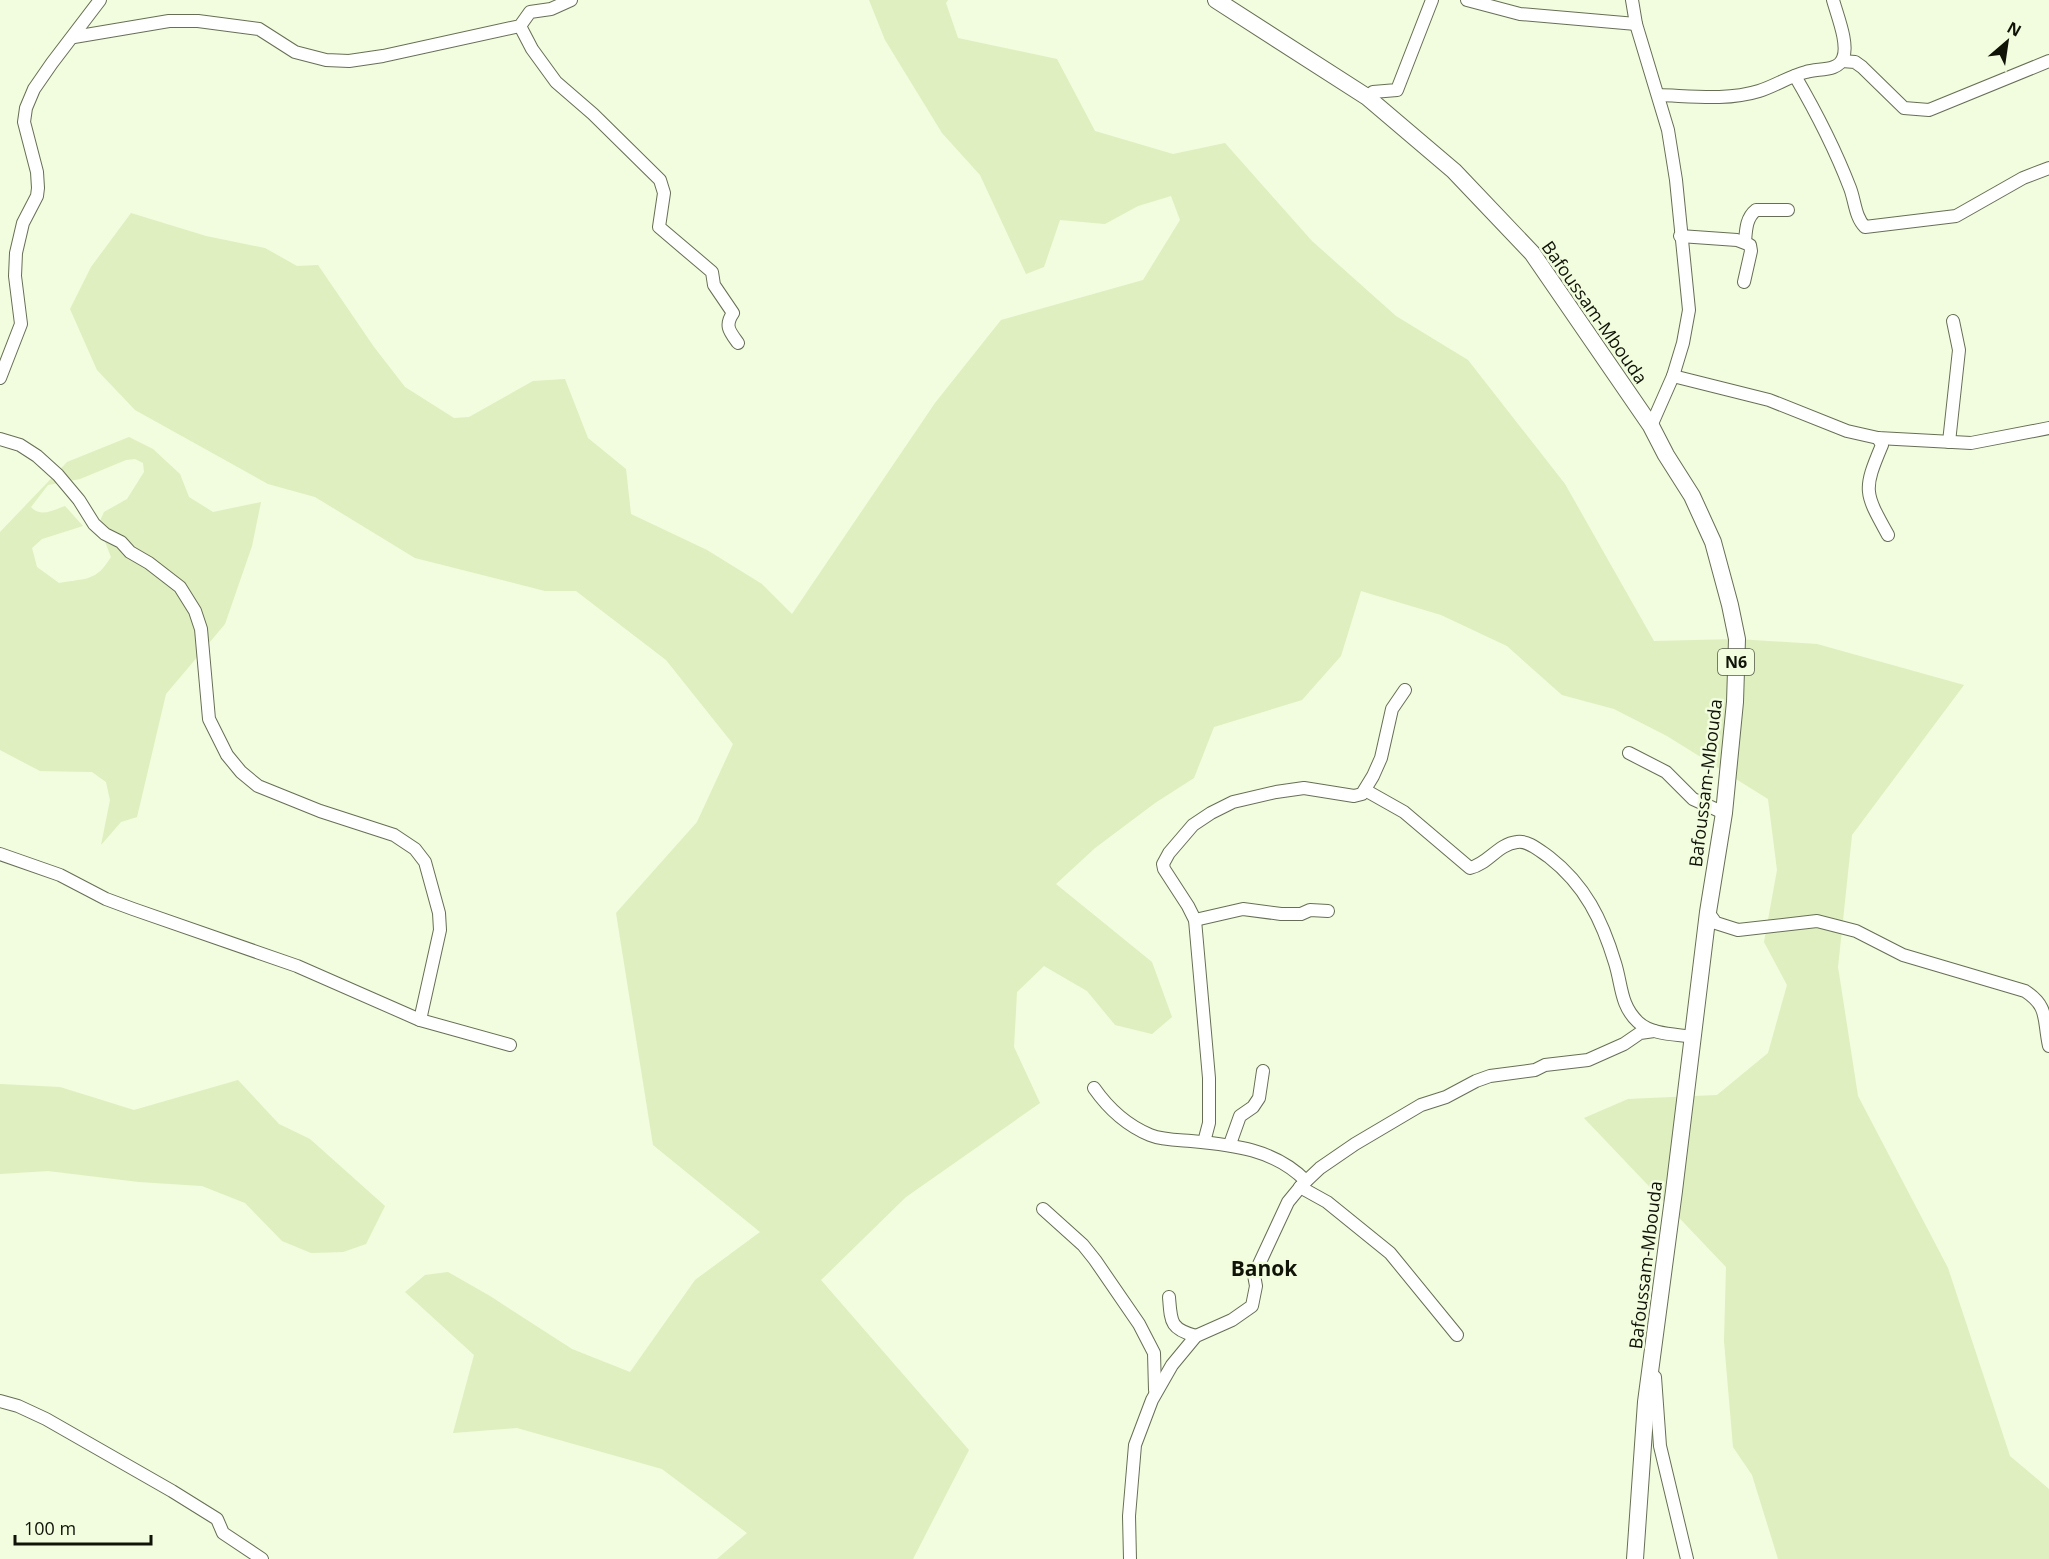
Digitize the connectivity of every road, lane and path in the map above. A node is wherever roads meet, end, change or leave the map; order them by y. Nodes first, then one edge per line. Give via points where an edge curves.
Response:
1 (100, 0) edge
2 (570, 0) edge
3 (1216, 0) edge
4 (1432, 0) edge
5 (1467, 0) edge
6 (1632, 0) edge
7 (1833, 0) edge
8 (528, 6) edge
9 (1636, 24) junction
10 (520, 26) junction
11 (74, 37) junction
12 (1842, 61) junction
13 (2049, 61) edge
14 (1795, 76) junction
15 (1658, 95) junction
16 (1367, 97) junction
17 (2049, 168) edge
18 (1788, 210) dead end
19 (1680, 236) junction
20 (1744, 242) junction
21 (1744, 282) dead end
22 (1953, 321) dead end
23 (738, 343) dead end
24 (1673, 376) junction
25 (0, 378) edge
26 (1651, 426) junction
27 (2049, 428) edge
28 (1878, 438) junction
29 (0, 439) edge
30 (1949, 442) junction
31 (1888, 535) dead end
32 (1405, 690) dead end
33 (1629, 753) dead end
34 (1365, 790) junction
35 (1724, 813) junction
36 (0, 854) edge
37 (1328, 911) dead end
38 (1708, 912) junction
39 (1195, 920) junction
40 (2044, 998) edge
41 (420, 1020) junction
42 (1654, 1031) junction
43 (1694, 1036) junction
44 (510, 1046) dead end
45 (2049, 1046) edge
46 (1263, 1071) dead end
47 (1094, 1088) dead end
48 (1204, 1142) junction
49 (1230, 1144) junction
50 (1303, 1184) junction
51 (1043, 1209) dead end
52 (1169, 1297) dead end
53 (1457, 1335) dead end
54 (1196, 1336) junction
55 (1653, 1354) junction
56 (1154, 1397) junction
57 (0, 1401) edge
58 (262, 1559) edge
59 (1130, 1559) edge
60 (1635, 1559) edge
61 (1687, 1559) edge

1 - 11 street
2 - 8 street via 551,9
3 - 16 highway, Bafoussam-Mbouda / N6
4 - 16 street via 1397,90 1373,92
5 - 9 street via 1520,14
6 - 9 street
7 - 12 street via 1846,50
8 - 10 street
9 - 15 street
10 - 11 street via 349,61 295,52 259,29 198,21 169,21
10 - 23 street via 556,82 660,180 664,193 659,226 712,272 714,285 733,313 727,323
11 - 25 street via 48,68 26,108 24,122 38,188 16,253 21,324
12 - 13 street via 1862,67 1904,108 1929,110
12 - 14 street via 1833,68
14 - 15 street via 1736,95
14 - 17 street via 1834,151 1865,227 1956,216 2023,178
15 - 19 street via 1670,140
16 - 26 highway, Bafoussam-Mbouda / N6 via 1454,171 1532,253
18 - 20 street via 1756,210 1747,224
19 - 20 street
19 - 24 street via 1689,310
20 - 21 street via 1751,250
22 - 30 street via 1959,350
24 - 26 street
24 - 28 street via 1769,400
26 - 35 highway, Bafoussam-Mbouda / N6 via 1692,496 1713,542 1737,639
27 - 30 street via 1971,443
28 - 30 street
28 - 31 street via 1882,445 1869,475 1868,491
29 - 41 street via 37,456 79,500 94,524 180,587 201,629 209,719 226,754 241,772 258,786 394,835 415,849 425,862 440,930
32 - 34 street via 1392,709 1381,758
33 - 35 street via 1666,772 1693,799
34 - 39 street via 1354,796 1304,788 1276,792 1226,805 1193,825 1163,864
34 - 42 street via 1404,812 1470,868 1519,841 1563,869 1594,908 1616,964 1624,1004 1639,1023
35 - 38 highway, Bafoussam-Mbouda / N6
36 - 41 street via 60,875 106,899 297,966
37 - 39 street via 1281,914 1243,909
38 - 40 street via 1716,923 1738,930 1817,921 1856,931 1903,954
38 - 43 highway, Bafoussam-Mbouda / N6
39 - 48 street via 1209,1078 1209,1123
40 - 45 street
41 - 44 street
42 - 43 street
42 - 50 street via 1640,1033 1588,1060 1490,1076 1421,1105 1355,1143
43 - 55 highway, Bafoussam-Mbouda / N6
46 - 49 street via 1259,1098 1240,1116
47 - 48 street via 1126,1122 1151,1136
48 - 49 street
49 - 50 street via 1286,1163
50 - 53 street via 1390,1252
50 - 54 street via 1282,1214 1254,1275 1252,1306
51 - 56 street via 1083,1245 1139,1324 1154,1353
52 - 54 street via 1171,1321 1176,1329
54 - 56 street via 1172,1365
55 - 60 highway, Bafoussam-Mbouda / N6
55 - 61 street via 1660,1446
56 - 59 street via 1135,1445
57 - 58 street via 46,1419 172,1491 217,1520 223,1533

